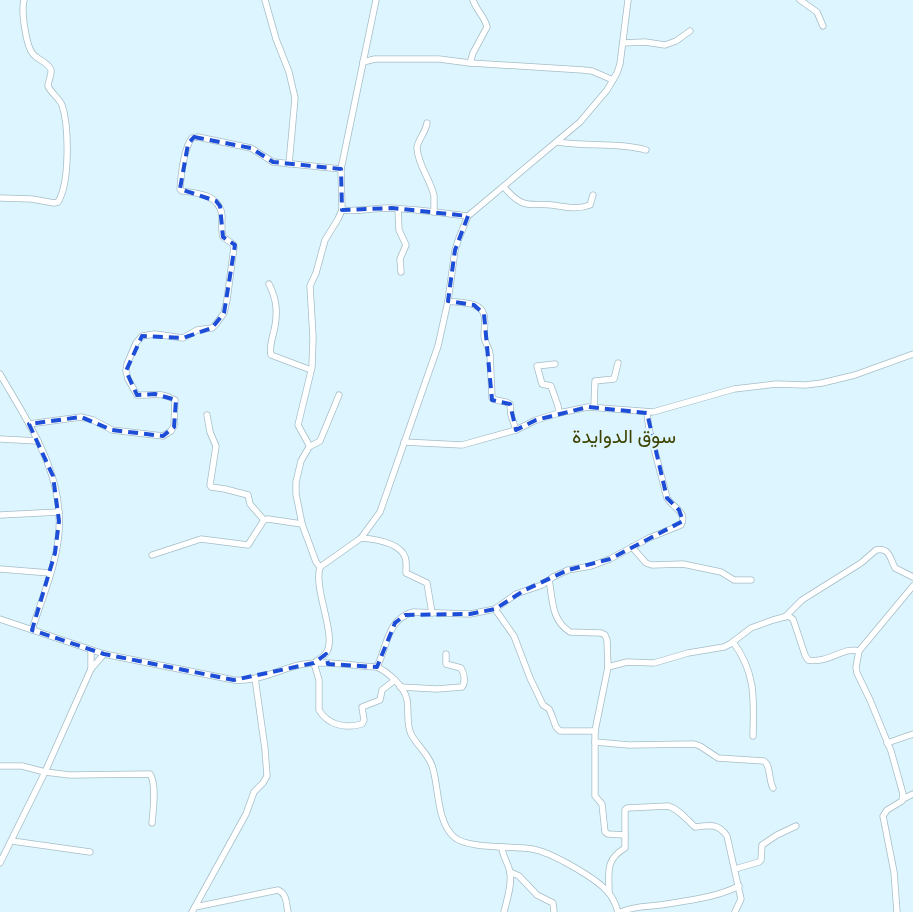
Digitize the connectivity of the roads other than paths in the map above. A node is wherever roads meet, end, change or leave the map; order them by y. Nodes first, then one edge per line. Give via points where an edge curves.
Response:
1 (24, 0) edge
2 (265, 0) edge
3 (376, 0) edge
4 (473, 0) edge
5 (628, 0) edge
6 (800, 0) edge
7 (823, 26) dead end
8 (690, 31) dead end
9 (623, 43) junction
10 (363, 62) junction
11 (470, 63) junction
12 (613, 80) junction
13 (427, 123) dead end
14 (558, 142) junction
15 (646, 150) dead end
16 (289, 164) junction
17 (341, 169) junction
18 (504, 187) junction
19 (593, 195) dead end
20 (0, 198) edge
21 (398, 209) junction
22 (342, 210) junction
23 (434, 212) junction
24 (468, 216) junction
25 (400, 272) dead end
26 (269, 284) dead end
27 (448, 301) junction
28 (913, 354) edge
29 (618, 363) dead end
30 (555, 364) dead end
31 (311, 370) junction
32 (0, 374) edge
33 (339, 396) dead end
34 (594, 407) junction
35 (647, 412) junction
36 (559, 413) junction
37 (207, 415) dead end
38 (29, 424) junction
39 (516, 430) junction
40 (0, 439) edge
41 (38, 441) junction
42 (404, 442) junction
43 (309, 448) junction
44 (59, 512) junction
45 (0, 515) edge
46 (264, 520) junction
47 (302, 524) junction
48 (361, 538) junction
49 (632, 547) junction
50 (152, 555) dead end
51 (320, 567) junction
52 (0, 569) edge
53 (50, 573) junction
54 (913, 577) edge
55 (549, 580) junction
56 (751, 580) dead end
57 (913, 586) edge
58 (495, 609) junction
59 (432, 613) junction
60 (785, 616) junction
61 (0, 619) edge
62 (32, 630) junction
63 (733, 642) junction
64 (91, 650) junction
65 (859, 651) junction
66 (326, 653) junction
67 (104, 654) junction
68 (446, 654) dead end
69 (314, 663) junction
70 (328, 664) junction
71 (377, 667) junction
72 (608, 667) junction
73 (91, 669) junction
74 (255, 678) junction
75 (396, 680) junction
76 (400, 687) junction
77 (595, 731) junction
78 (913, 734) edge
79 (753, 736) dead end
80 (595, 742) junction
81 (887, 743) junction
82 (0, 766) edge
83 (45, 772) junction
84 (773, 788) dead end
85 (913, 794) edge
86 (903, 799) junction
87 (152, 824) dead end
88 (796, 826) dead end
89 (624, 835) junction
90 (12, 841) junction
91 (502, 846) junction
92 (90, 852) dead end
93 (0, 863) edge
94 (735, 869) junction
95 (510, 872) junction
96 (739, 886) junction
97 (609, 893) junction
98 (667, 904) junction
99 (194, 909) edge
100 (288, 912) edge
101 (504, 912) edge
102 (554, 912) edge
103 (620, 912) edge
104 (668, 912) edge
105 (735, 912) edge
106 (897, 912) edge

1 - 20 street via 22,14 29,48 52,72 48,86 61,104 67,164 58,202
2 - 16 street via 295,98
3 - 10 street
4 - 11 street via 487,27
5 - 9 street
6 - 7 street via 818,12
8 - 9 street via 665,45
9 - 12 street via 620,64
10 - 11 street via 375,59 439,59
10 - 17 street
11 - 12 street via 584,70
12 - 14 street via 595,106
13 - 23 street via 418,149 424,175 434,196
14 - 15 street
14 - 18 street
16 - 17 street
16 - 38 street via 273,162 251,148 198,137 190,140 180,189 212,199 220,206 223,236 233,244 234,250 224,313 216,324 183,338 155,334 142,336 127,364 128,379 135,393 175,400 171,431 163,436 112,430 81,417
17 - 22 street
18 - 19 street via 523,203 564,208 590,206
18 - 24 street
21 - 22 street
21 - 23 street
21 - 25 street via 400,230 406,245 400,259
22 - 31 street via 325,240 310,286
23 - 24 street
24 - 27 street via 456,250
26 - 31 street via 277,306 271,355
27 - 39 street via 474,305 482,310 490,354 492,398 510,404
27 - 42 street via 438,346
28 - 35 street via 822,383 760,385
29 - 34 street via 614,379 596,381
30 - 36 street via 537,366 542,384 551,386
31 - 43 street via 298,425
32 - 38 street
33 - 43 street via 320,441
34 - 35 street
34 - 36 street
35 - 49 street via 667,498 682,514 682,521 678,526
36 - 39 street
37 - 46 street via 216,446 211,487 248,495 250,504
38 - 41 street
39 - 42 street via 462,445
40 - 41 street
41 - 44 street via 53,476
42 - 48 street via 380,512
43 - 47 street via 301,461 296,482
44 - 45 street
44 - 53 street via 58,540
46 - 47 street via 279,519
46 - 50 street via 248,545 201,539
47 - 51 street
48 - 51 street
48 - 59 street via 402,551 406,559 406,573 427,583
49 - 55 street via 610,559 568,570
49 - 56 street via 646,563 652,565 683,564 721,572 734,580
51 - 66 street via 318,582 329,640
52 - 53 street
53 - 62 street
54 - 60 street via 895,568 885,550 876,550 802,600
55 - 58 street via 516,594
55 - 72 street via 554,612 567,630 605,635
57 - 65 street
58 - 59 street via 470,614
58 - 77 street via 514,636 530,678 556,727 560,730
59 - 71 street via 413,612 399,618 383,647
60 - 63 street via 751,628
60 - 65 street via 794,619 808,660 830,658 852,649
61 - 62 street
62 - 64 street
63 - 72 street via 724,647 654,663 627,662
63 - 79 street via 749,669 754,700
64 - 67 street
64 - 73 street
65 - 81 street via 856,667
66 - 69 street
66 - 70 street
67 - 73 street
67 - 74 street via 221,678
68 - 76 street via 446,664 462,670 462,687
69 - 70 street
69 - 74 street
69 - 75 street via 319,680 319,710 341,726 363,722 362,707 380,700 382,690
70 - 71 street
71 - 75 street
72 - 77 street
73 - 83 street
74 - 99 street via 267,776 254,792 246,814
75 - 76 street
76 - 91 street via 407,700 412,735 432,766 448,831 456,839 469,844
77 - 80 street
78 - 81 street
80 - 84 street via 694,744 718,758 764,761 769,767 768,777
80 - 89 street via 595,796 603,807 604,831
81 - 86 street
82 - 83 street via 22,766
83 - 87 street via 150,774 154,788
83 - 90 street
85 - 86 street
86 - 106 street via 883,816 894,872
88 - 94 street via 762,845 759,862
89 - 94 street via 626,808 671,807 695,827 713,825 723,830
89 - 97 street via 625,848 615,854 609,865
90 - 92 street
90 - 93 street
91 - 95 street
91 - 97 street via 546,853 594,880
94 - 96 street
95 - 101 street
95 - 102 street via 519,876 537,895 553,903
96 - 98 street via 718,895
96 - 105 street via 741,902
97 - 103 street
98 - 103 street
98 - 104 street
99 - 100 street via 278,890 286,898

